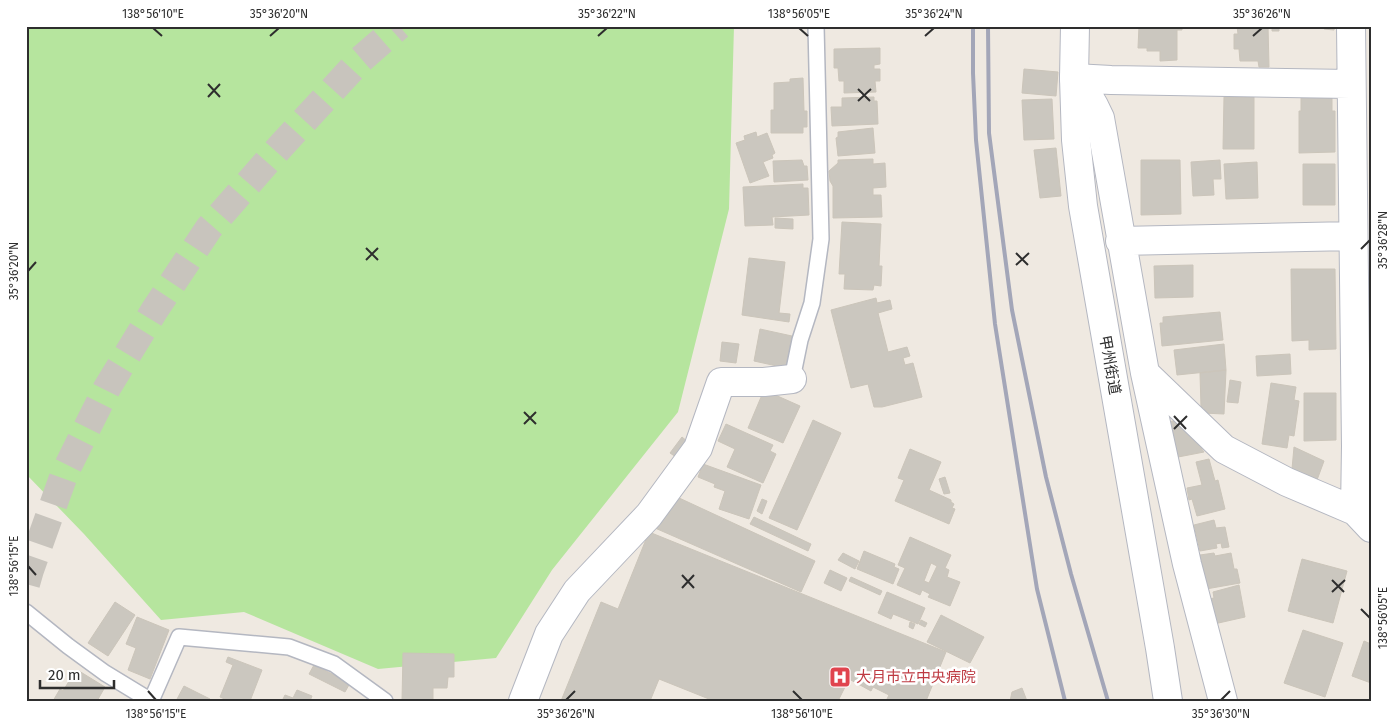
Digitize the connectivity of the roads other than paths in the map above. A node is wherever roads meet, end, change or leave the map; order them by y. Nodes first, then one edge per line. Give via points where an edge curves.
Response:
1 (816, 26) edge
2 (1075, 26) edge
3 (1351, 26) edge
4 (1074, 78) junction
5 (1350, 84) junction
6 (1353, 236) junction
7 (1120, 241) junction
8 (1145, 373) junction
9 (792, 379) joint
10 (1363, 519) edge
11 (26, 612) edge
12 (151, 701) edge
13 (385, 701) edge
14 (522, 701) edge
15 (1168, 701) edge
16 (1224, 701) edge

1 - 9 lane via 821,239 812,303
2 - 4 street, 甲州街道
3 - 5 street
4 - 5 street
4 - 7 street via 1085,89 1100,118
4 - 15 street, 甲州街道 via 1083,206
5 - 6 street
6 - 7 street
6 - 10 street via 1356,446
7 - 8 street
8 - 10 street via 1224,449
8 - 16 street via 1187,564
9 - 14 street via 721,382 698,448 649,515 577,591 549,634
11 - 12 lane via 105,673
12 - 13 lane via 179,637 289,647 334,664

